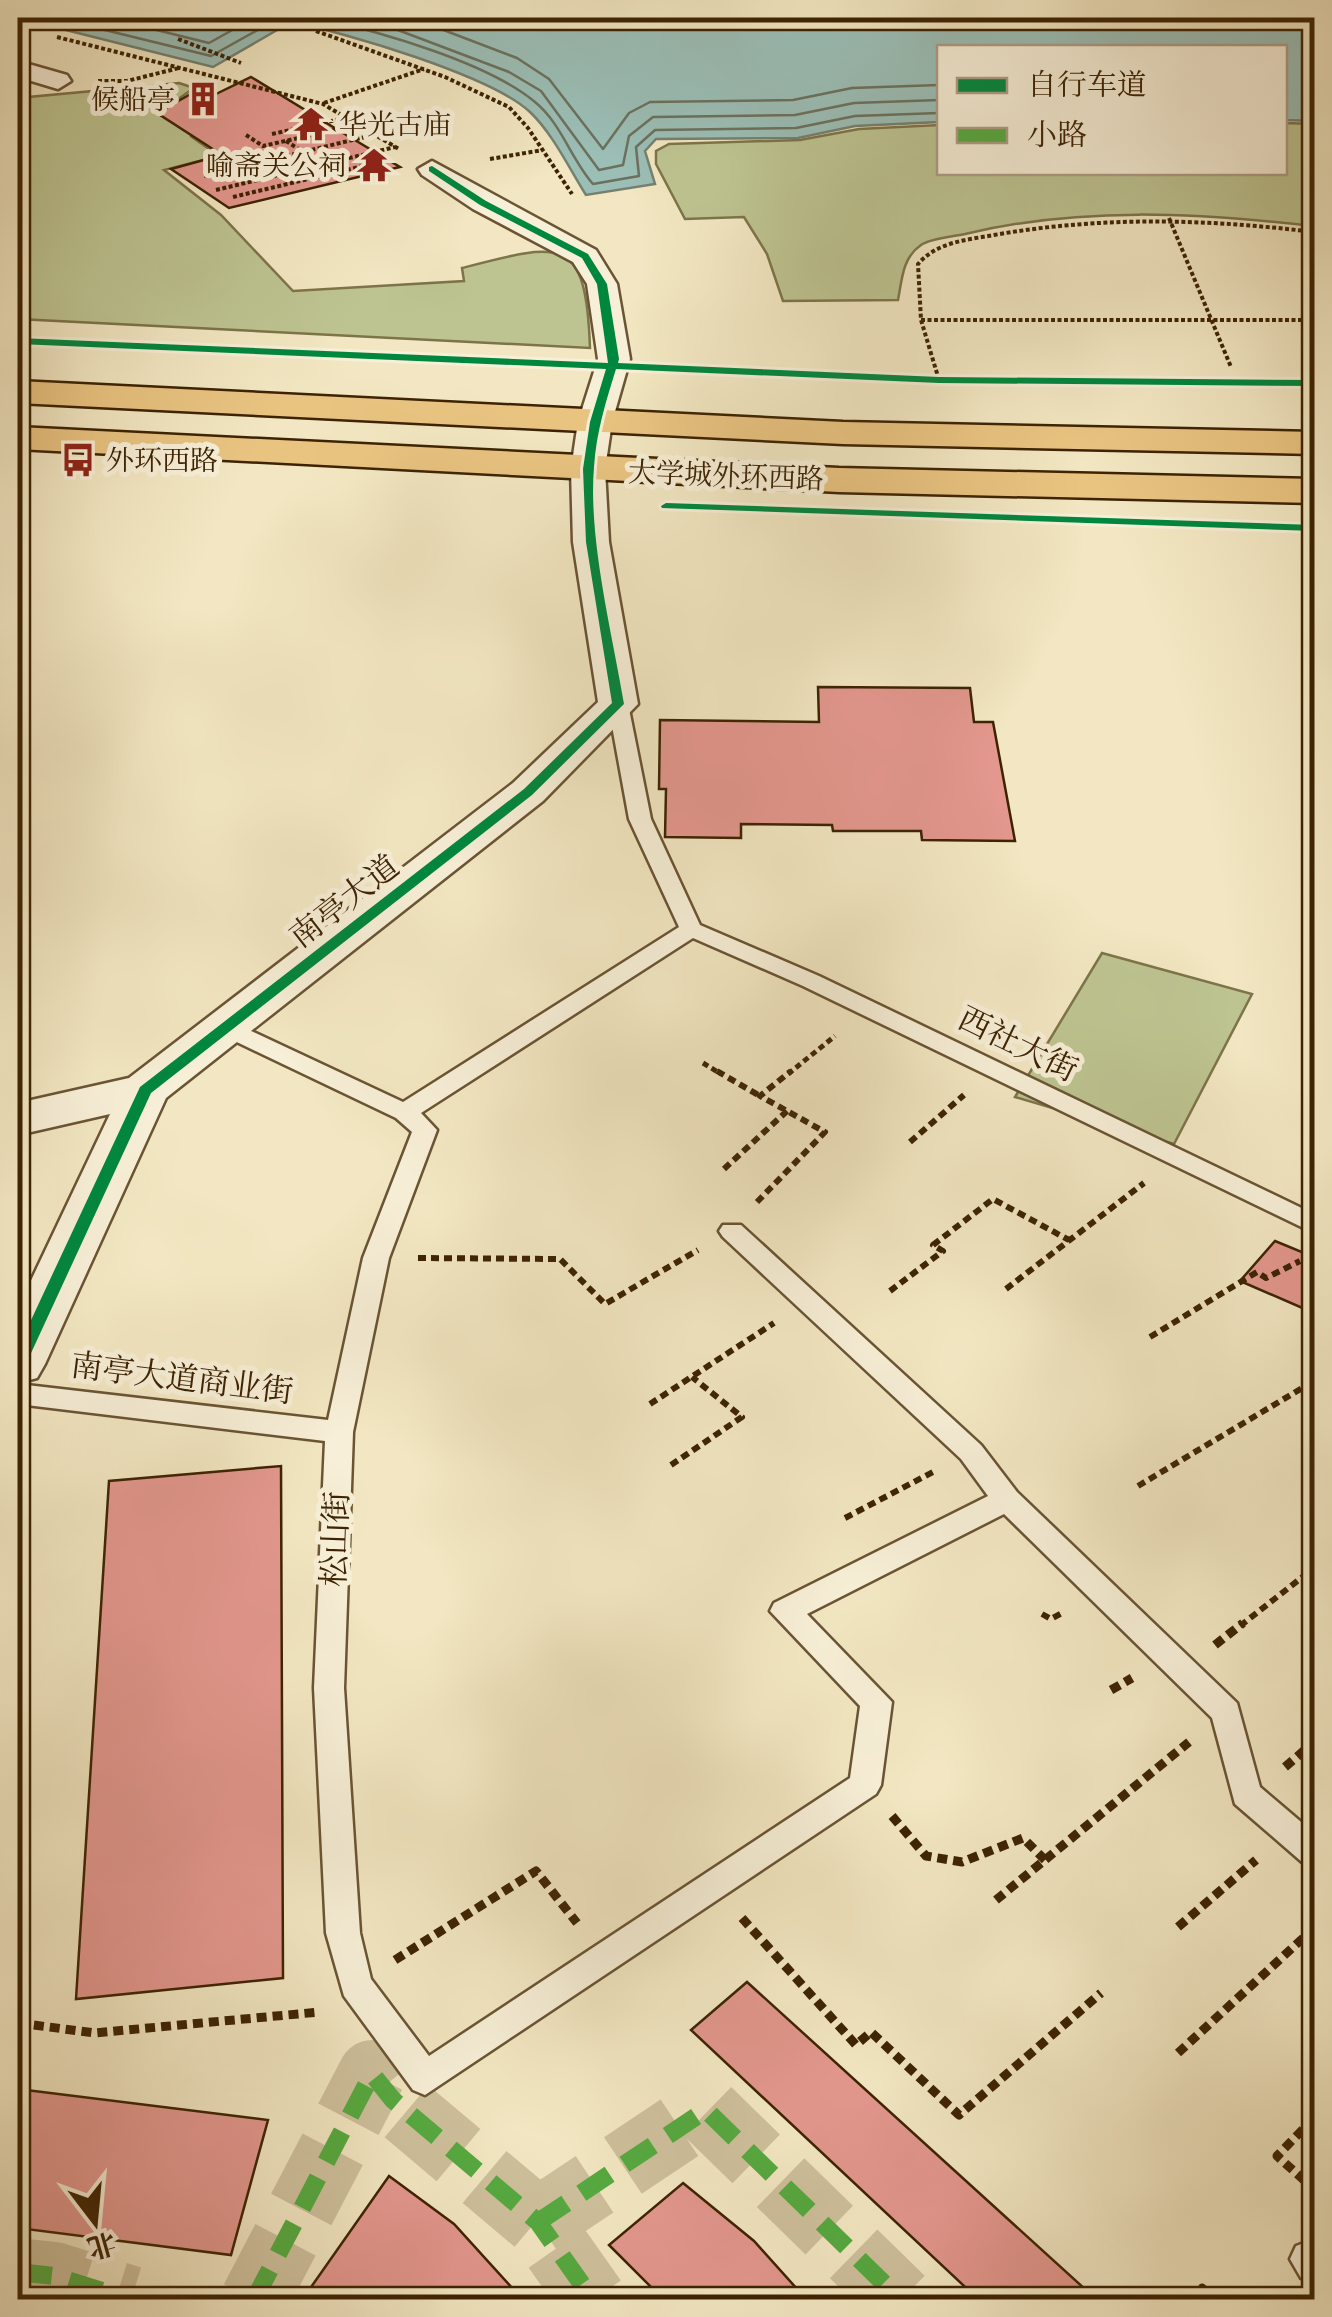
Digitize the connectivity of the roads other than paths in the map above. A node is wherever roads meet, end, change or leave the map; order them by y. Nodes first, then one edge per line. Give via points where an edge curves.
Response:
1 (18, 70) edge
2 (18, 90) edge
3 (432, 169) dead end
4 (18, 392) edge
5 (595, 422) junction
6 (18, 438) edge
7 (1314, 443) edge
8 (588, 469) junction
9 (1314, 491) edge
10 (618, 704) junction
11 (691, 929) junction
12 (226, 1028) junction
13 (145, 1090) junction
14 (406, 1112) junction
15 (18, 1120) edge
16 (738, 1223) road end
17 (1314, 1224) edge
18 (18, 1364) edge
19 (18, 1394) edge
20 (339, 1432) junction
21 (1007, 1500) junction
22 (1314, 1852) edge

1 - 2 street via 58,81
3 - 5 street via 585,256 602,284 614,358
4 - 5 main road, 大学城外环西路
5 - 7 main road, 大学城外环西路
5 - 8 street
6 - 8 main road, 大学城外环西路
8 - 9 main road, 大学城外环西路
8 - 10 street via 590,542
10 - 11 lane via 640,820
10 - 12 street, 南亭大道 via 528,792
11 - 14 lane
11 - 17 lane, 西社大街
12 - 13 street, 南亭大道
12 - 14 lane
13 - 15 street
13 - 18 street, 南亭大道
14 - 20 lane, 松山街 via 425,1130 376,1258
16 - 21 lane via 808,1301 971,1452
19 - 20 lane, 南亭大道商业街
20 - 21 lane, 松山街 via 328,1688 342,1933 356,1985 425,2079 864,1785 876,1702 785,1611
21 - 22 lane via 1226,1712 1246,1794

